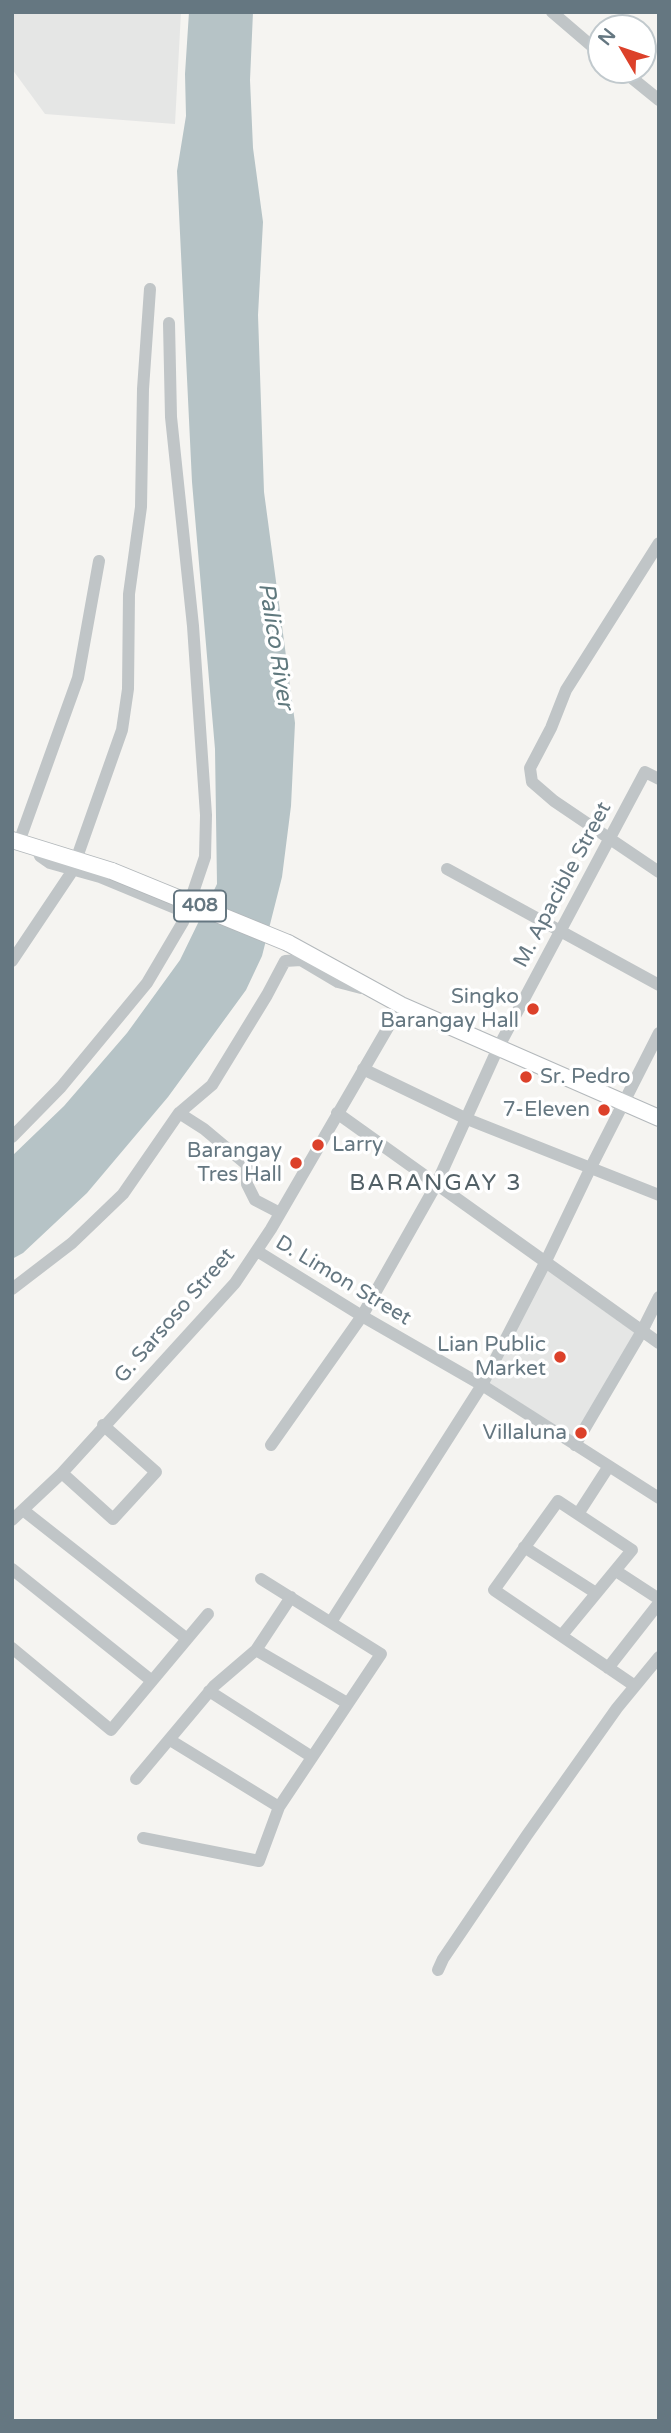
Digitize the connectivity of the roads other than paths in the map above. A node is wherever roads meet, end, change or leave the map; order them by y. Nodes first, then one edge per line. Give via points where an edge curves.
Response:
1 (552, 12) edge
2 (587, 42) edge
3 (639, 84) edge
4 (659, 100) edge
5 (150, 289) dead end
6 (169, 323) dead end
7 (659, 543) edge
8 (99, 561) dead end
9 (659, 779) edge
10 (610, 839) junction
11 (16, 841) edge
12 (75, 865) junction
13 (447, 869) dead end
14 (659, 872) edge
15 (187, 913) junction
16 (560, 930) junction
17 (12, 961) edge
18 (659, 985) edge
19 (372, 991) junction
20 (401, 1005) junction
21 (659, 1033) edge
22 (498, 1048) junction
23 (363, 1069) junction
24 (623, 1102) junction
25 (179, 1113) junction
26 (337, 1114) junction
27 (659, 1118) edge
28 (467, 1119) junction
29 (12, 1137) edge
30 (591, 1167) junction
31 (436, 1185) junction
32 (659, 1195) edge
33 (280, 1213) junction
34 (257, 1251) junction
35 (545, 1263) junction
36 (12, 1289) edge
37 (659, 1297) edge
38 (362, 1316) junction
39 (642, 1331) junction
40 (659, 1343) edge
41 (482, 1385) junction
42 (103, 1426) junction
43 (271, 1445) dead end
44 (575, 1445) junction
45 (609, 1466) junction
46 (62, 1473) junction
47 (659, 1498) edge
48 (23, 1510) junction
49 (578, 1514) junction
50 (12, 1520) edge
51 (524, 1547) junction
52 (12, 1569) edge
53 (616, 1571) junction
54 (261, 1579) dead end
55 (596, 1593) junction
56 (291, 1597) junction
57 (659, 1601) edge
58 (208, 1614) dead end
59 (331, 1622) junction
60 (562, 1635) junction
61 (187, 1639) junction
62 (12, 1648) edge
63 (256, 1650) junction
64 (659, 1657) edge
65 (608, 1668) junction
66 (152, 1681) junction
67 (635, 1686) junction
68 (209, 1691) junction
69 (347, 1703) junction
70 (170, 1740) junction
71 (312, 1756) junction
72 (136, 1779) dead end
73 (279, 1807) junction
74 (143, 1838) dead end
75 (438, 1970) dead end

1 - 2 street
3 - 4 street
5 - 12 street via 141,507 129,594 128,689 122,730
6 - 15 street via 172,417 206,815 205,857
7 - 10 street via 566,690 530,768 532,782
8 - 11 street via 78,678
9 - 10 street, M. Apacible Street via 645,772
10 - 14 street
10 - 16 street, M. Apacible Street
11 - 12 main road, 408
12 - 15 street
12 - 17 street
12 - 19 main road, 408, bridge via 112,871 288,943
13 - 16 street
15 - 29 street via 147,983 61,1087
16 - 18 street
16 - 22 street, M. Apacible Street
19 - 20 main road, 408
19 - 25 street via 338,982 301,960 285,961 212,1085
20 - 22 main road, 408
20 - 23 street, G. Sarsoso Street
21 - 24 street
22 - 24 main road, 408
22 - 28 street, M. Apacible Street
23 - 26 street, G. Sarsoso Street
23 - 28 street
24 - 27 main road, 408
24 - 30 street
25 - 33 street via 247,1165 247,1184 255,1200
25 - 36 street via 123,1194 72,1243
26 - 31 street
26 - 33 street, G. Sarsoso Street
28 - 30 street
28 - 31 street, M. Apacible Street
30 - 32 street
30 - 35 street
31 - 35 street
31 - 38 street, M. Apacible Street
33 - 34 street, G. Sarsoso Street
34 - 38 street, D. Limon Street
34 - 42 street, G. Sarsoso Street via 226,1293
35 - 39 street
35 - 41 street
37 - 39 street
38 - 41 street, D. Limon Street
38 - 43 street, M. Apacible Street
39 - 40 street
39 - 44 street
41 - 44 street, D. Limon Street
41 - 59 street
42 - 46 street, G. Sarsoso Street
42 - 46 street via 156,1472 113,1519
44 - 45 street, D. Limon Street
45 - 47 street, D. Limon Street
45 - 49 street
46 - 48 street, G. Sarsoso Street
48 - 50 street, G. Sarsoso Street
48 - 61 street
49 - 51 street via 558,1501
49 - 53 street via 632,1550
51 - 55 street
51 - 60 street via 494,1590
52 - 66 street
53 - 55 street
53 - 57 street
54 - 56 street
55 - 60 street
56 - 59 street
56 - 63 street
57 - 65 street
58 - 61 street
59 - 69 street via 381,1654
60 - 65 street
61 - 66 street
62 - 66 street via 111,1730
63 - 68 street
63 - 69 street
64 - 67 street
65 - 67 street
67 - 75 street via 527,1835
68 - 70 street
68 - 71 street
69 - 71 street
70 - 72 street
70 - 73 street
71 - 73 street
73 - 74 street via 259,1861

